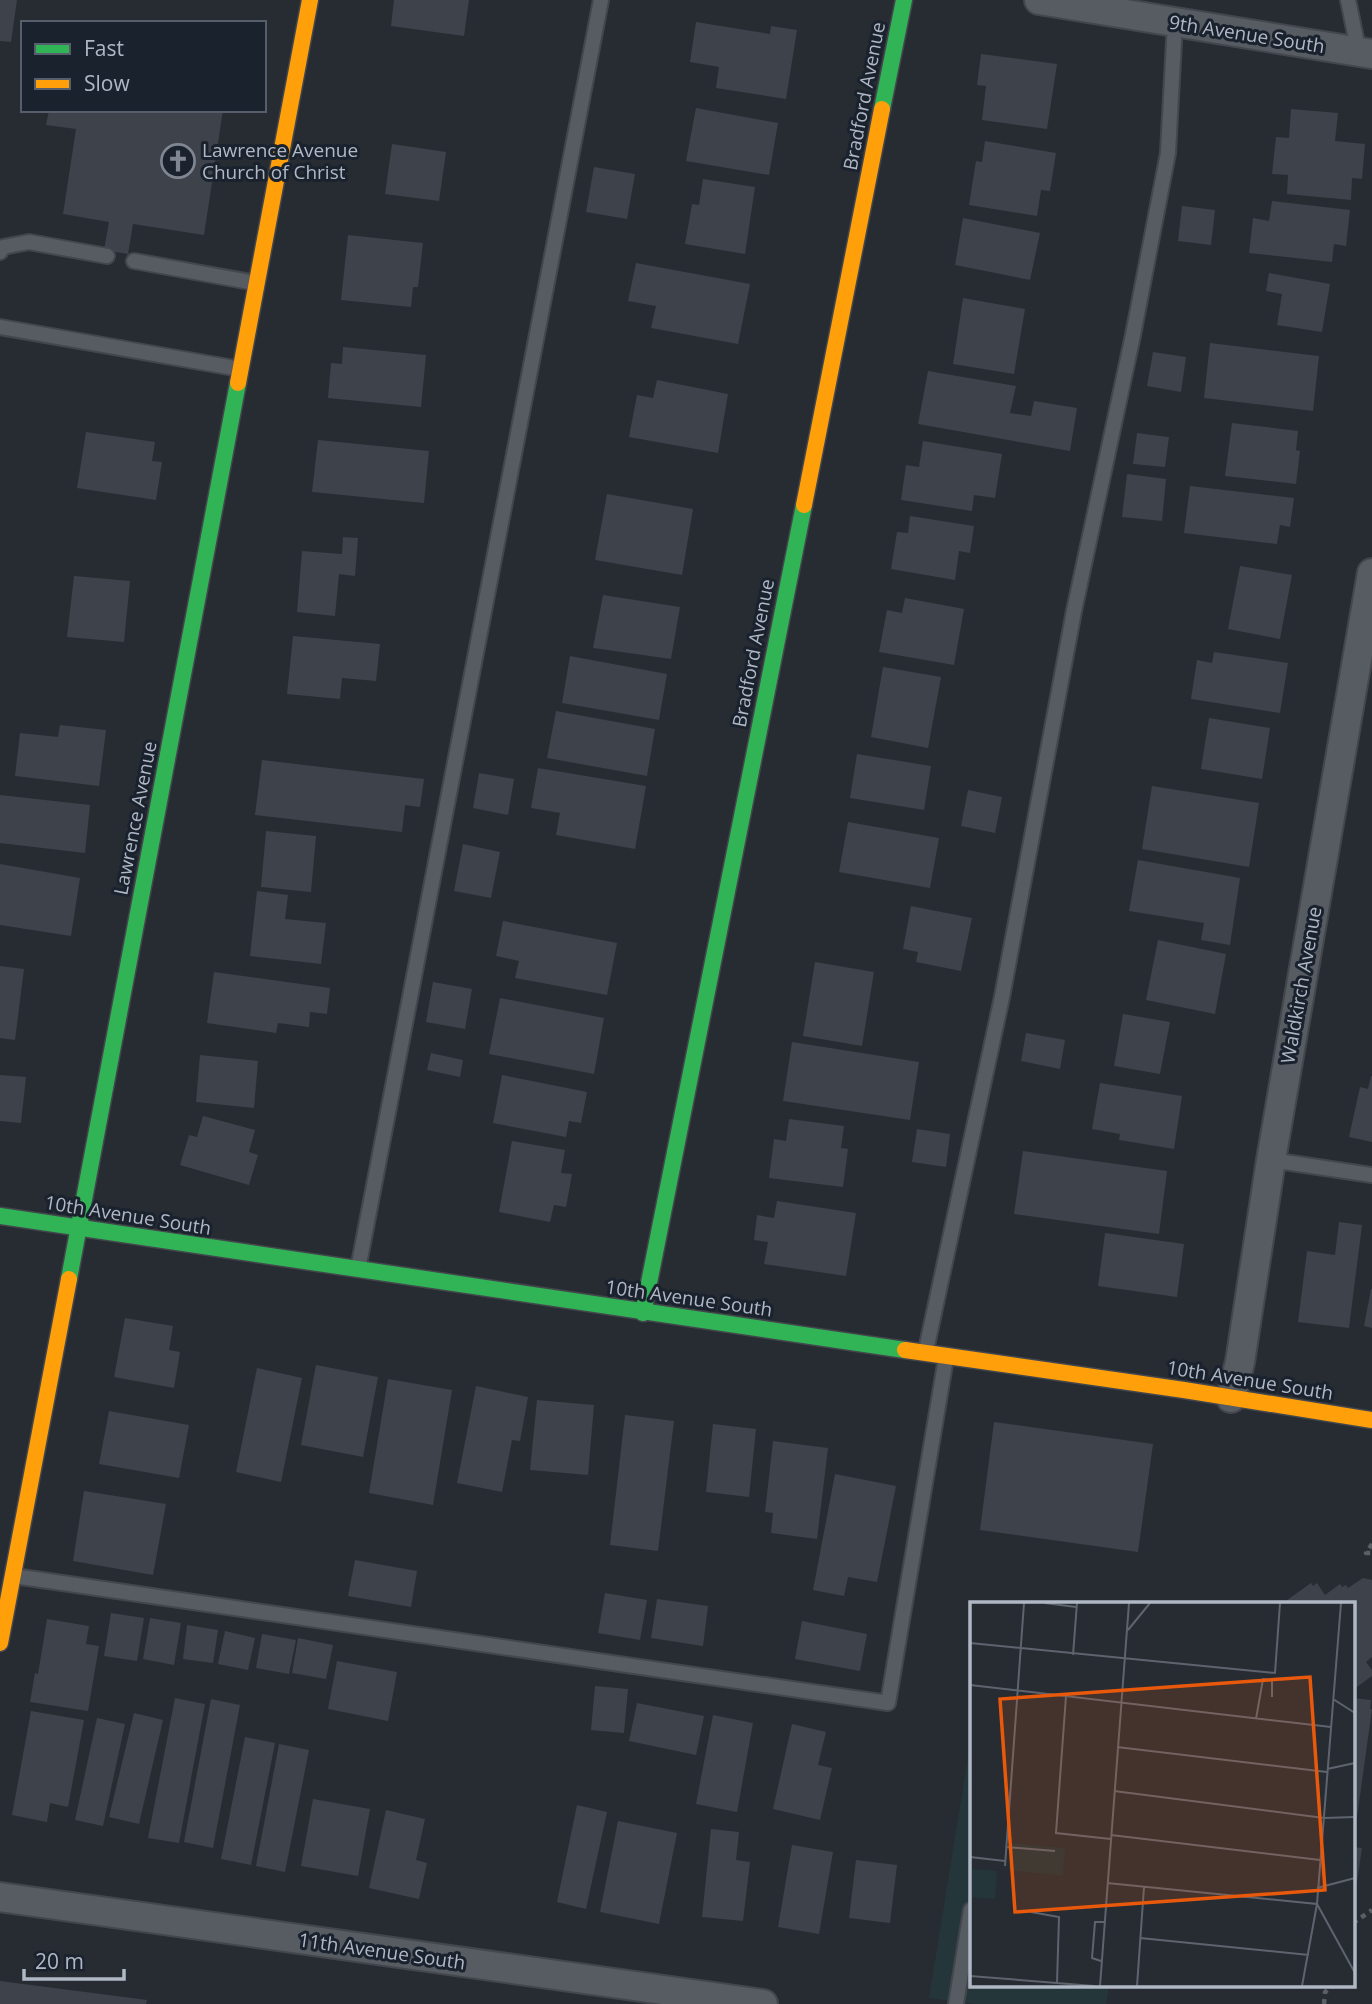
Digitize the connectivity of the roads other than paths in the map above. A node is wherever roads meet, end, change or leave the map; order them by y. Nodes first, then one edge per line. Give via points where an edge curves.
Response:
1 (310, 0) edge
2 (601, 0) edge
3 (904, 0) edge
4 (1039, 0) edge
5 (1348, 0) edge
6 (1175, 23) junction
7 (1365, 53) edge
8 (0, 252) edge
9 (107, 256) dead end
10 (134, 261) dead end
11 (257, 283) junction
12 (0, 327) edge
13 (241, 370) junction
14 (1372, 573) edge
15 (1271, 1160) junction
16 (1372, 1175) edge
17 (0, 1216) edge
18 (79, 1229) junction
19 (358, 1270) junction
20 (643, 1313) junction
21 (925, 1352) junction
22 (946, 1355) junction
23 (1231, 1398) junction
24 (1372, 1420) edge
25 (12, 1576) junction
26 (0, 1643) edge
27 (0, 1897) edge
28 (970, 1916) edge
29 (764, 2004) edge
30 (956, 2004) edge

1 - 11 street, Lawrence Avenue
2 - 19 lane
3 - 20 street, Bradford Avenue
4 - 6 street, 9th Avenue South
5 - 7 lane
6 - 7 street, 9th Avenue South
6 - 21 lane via 1166,166 1074,611 1002,997
8 - 9 lane via 3,247 29,242
10 - 11 lane
11 - 13 street, Lawrence Avenue
12 - 13 lane
13 - 18 street, Lawrence Avenue
14 - 15 street, Waldkirch Avenue
15 - 16 lane
15 - 23 street, Waldkirch Avenue
17 - 18 street, 10th Avenue South
18 - 19 street, 10th Avenue South
18 - 25 street, Lawrence Avenue
19 - 20 street, 10th Avenue South
20 - 21 street, 10th Avenue South
21 - 22 street, 10th Avenue South
22 - 23 street, 10th Avenue South
22 - 25 lane via 888,1703
23 - 24 street, 10th Avenue South
25 - 26 street, Lawrence Avenue
27 - 29 street, 11th Avenue South
28 - 30 lane

